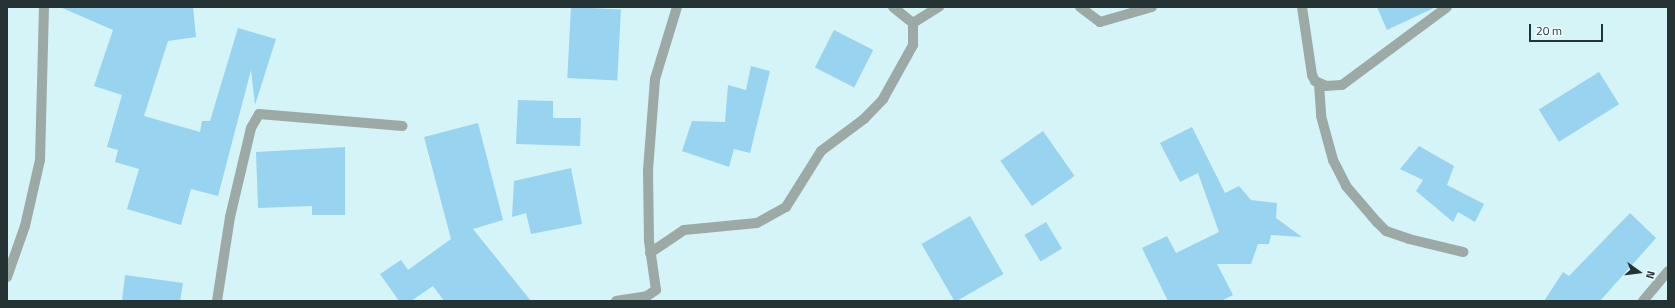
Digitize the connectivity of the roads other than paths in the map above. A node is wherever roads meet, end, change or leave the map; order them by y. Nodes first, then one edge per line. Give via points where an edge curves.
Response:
1 (44, 7) edge
2 (677, 7) edge
3 (893, 7) edge
4 (939, 7) edge
5 (1080, 7) edge
6 (1152, 7) edge
7 (1302, 7) edge
8 (1448, 7) edge
9 (913, 23) junction
10 (1319, 84) junction
11 (402, 126) dead end
12 (1463, 252) dead end
13 (650, 253) junction
14 (1668, 271) edge
15 (7, 278) edge
16 (217, 301) edge
17 (616, 301) edge
18 (1643, 301) edge

1 - 15 street via 40,160 25,226
2 - 13 street via 655,79 648,170
3 - 9 street
4 - 9 street
5 - 6 street via 1100,22
7 - 10 street via 1312,75
8 - 10 street via 1342,85
9 - 13 street via 913,44 883,99 864,119 821,152 786,207 756,223 684,230
10 - 12 street via 1321,116 1333,160 1346,186 1386,231
11 - 16 street via 259,114 251,128 230,217
13 - 17 street via 656,290 647,296
14 - 18 street

